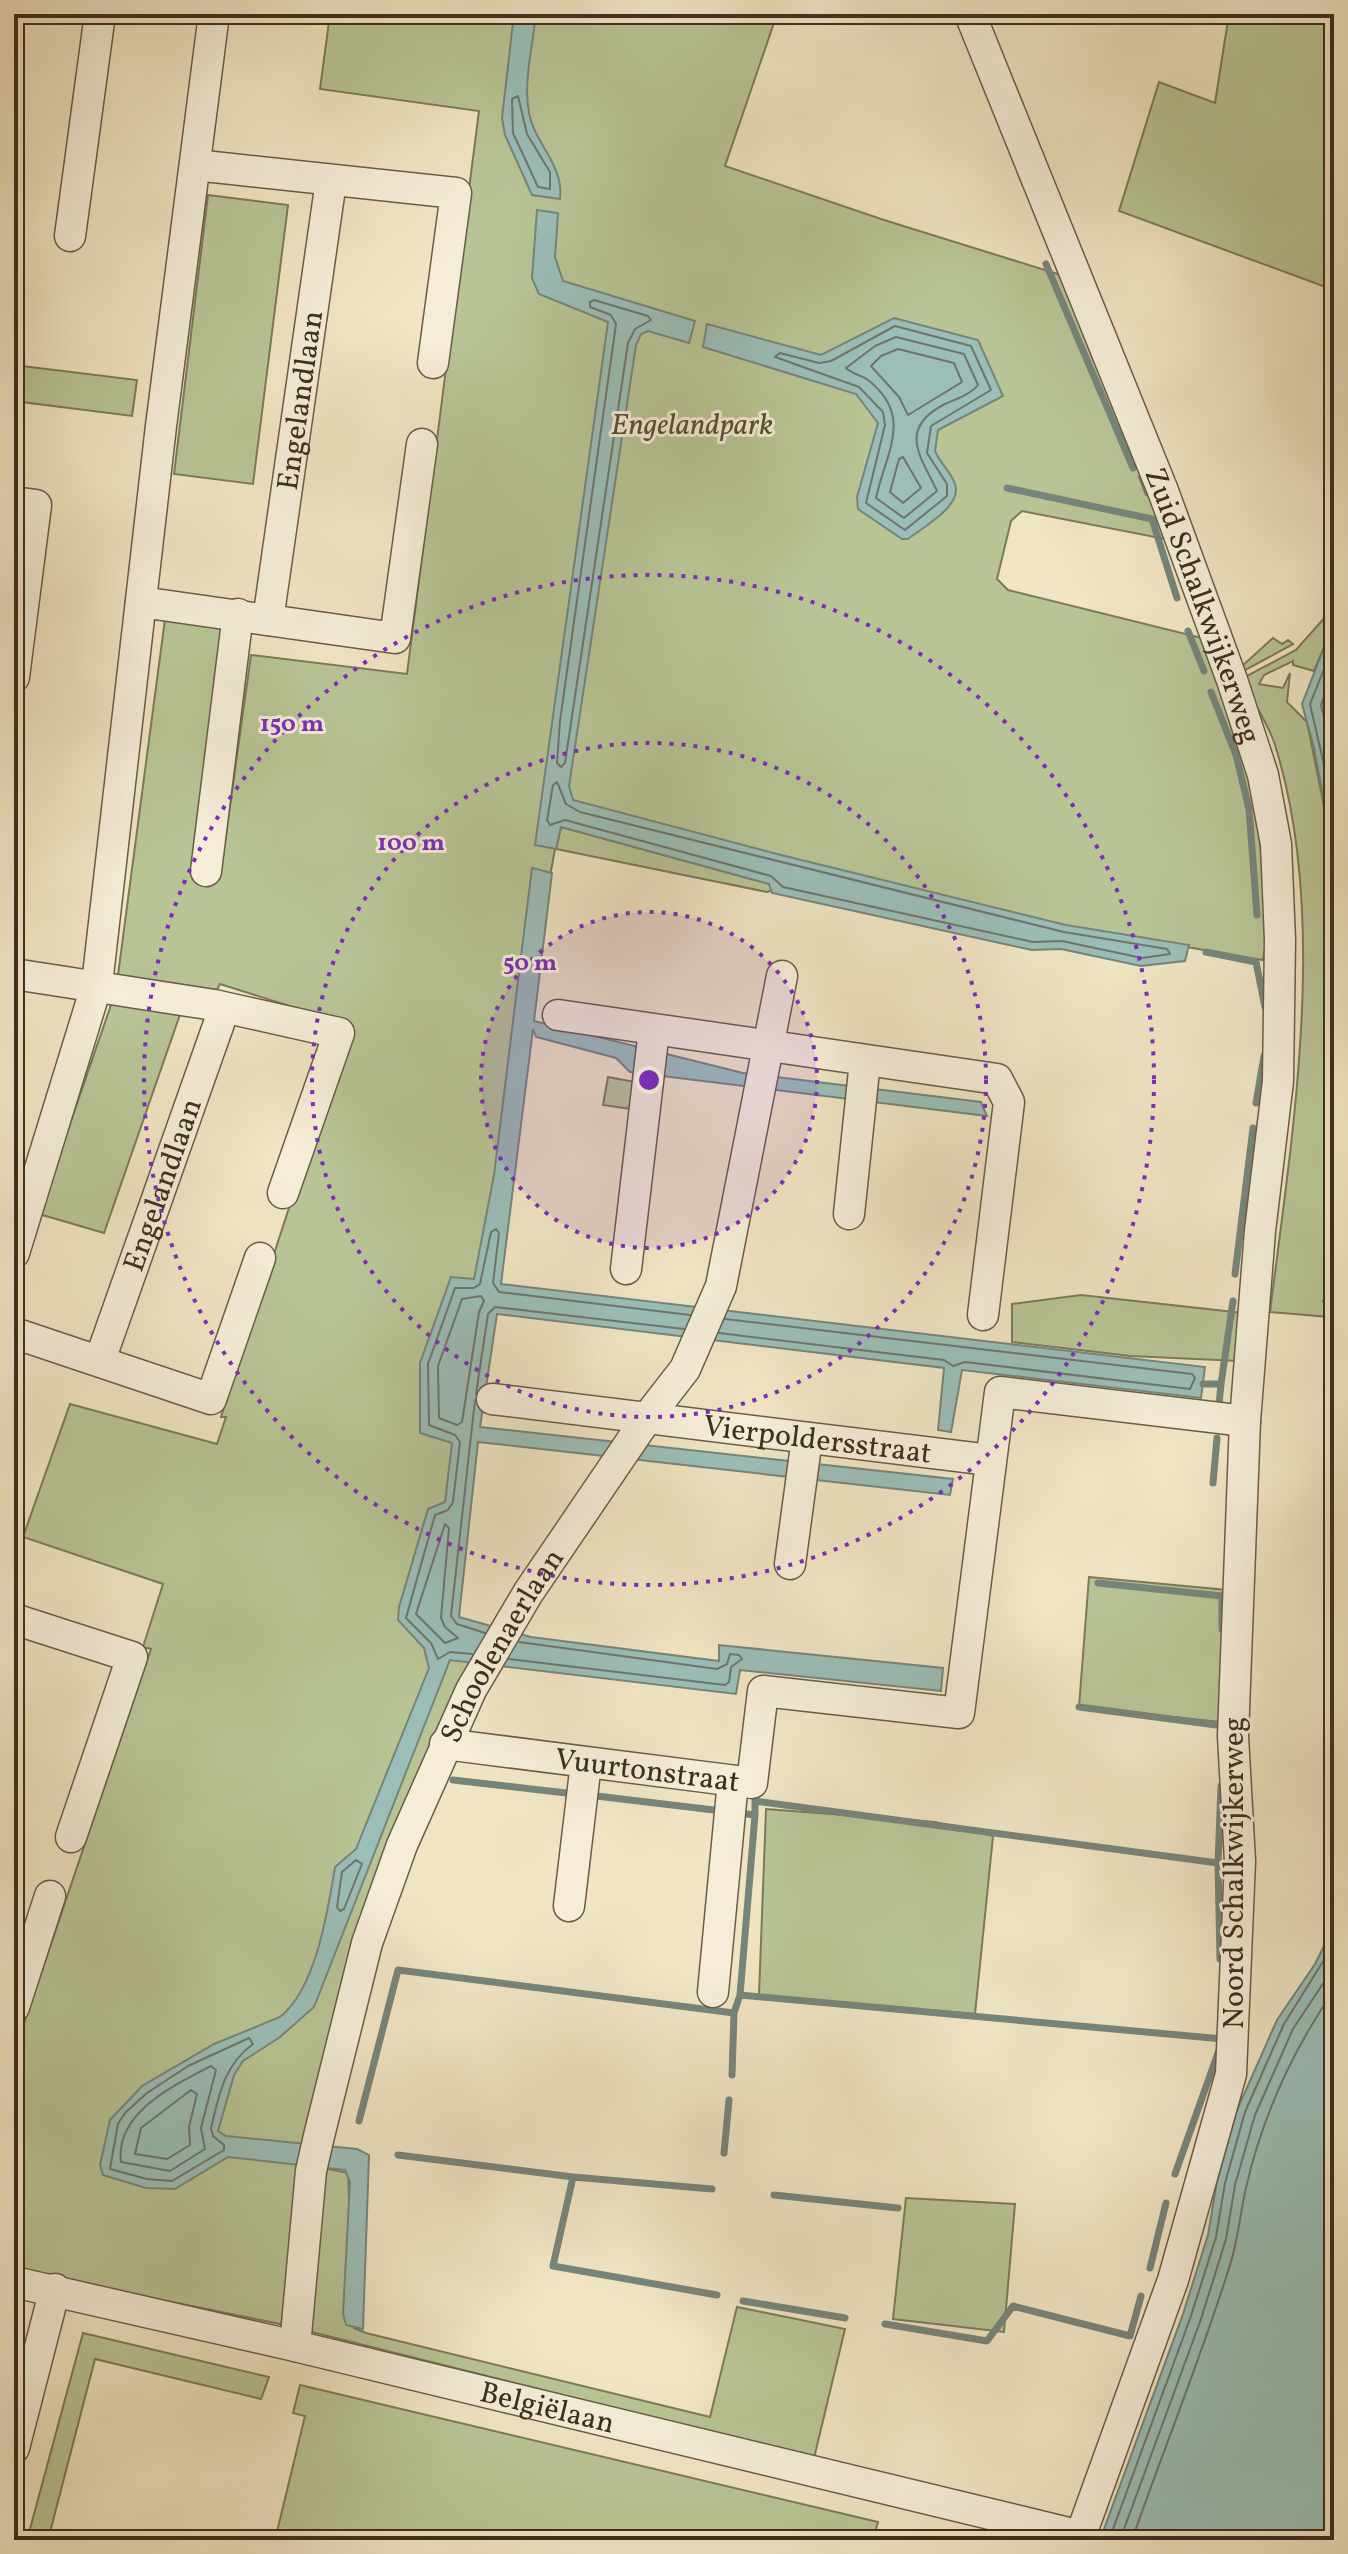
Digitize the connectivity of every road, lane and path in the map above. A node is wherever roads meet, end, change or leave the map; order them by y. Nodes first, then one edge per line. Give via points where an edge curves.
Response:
1 (100, 14) edge
2 (214, 14) edge
3 (970, 14) edge
4 (195, 165) junction
5 (331, 181) junction
6 (70, 236) dead end
7 (433, 363) dead end
8 (422, 444) dead end
9 (14, 502) edge
10 (141, 602) junction
11 (238, 614) junction
12 (268, 620) junction
13 (14, 677) edge
14 (206, 871) dead end
15 (14, 974) edge
16 (782, 976) dead end
17 (97, 984) junction
18 (224, 1009) junction
19 (558, 1015) dead end
20 (653, 1037) junction
21 (766, 1054) junction
22 (865, 1067) junction
23 (283, 1193) dead end
24 (849, 1214) dead end
25 (1260, 1231) joint
26 (14, 1253) edge
27 (260, 1258) dead end
28 (626, 1269) dead end
29 (983, 1315) dead end
30 (14, 1333) edge
31 (100, 1360) junction
32 (492, 1399) dead end
33 (1245, 1421) junction
34 (641, 1426) junction
35 (806, 1444) junction
36 (990, 1460) junction
37 (790, 1564) dead end
38 (14, 1620) edge
39 (445, 1744) junction
40 (585, 1770) junction
41 (731, 1801) junction
42 (71, 1837) dead end
43 (50, 1896) dead end
44 (569, 1906) dead end
45 (713, 1992) dead end
46 (14, 2007) edge
47 (14, 2282) edge
48 (55, 2289) junction
49 (295, 2346) junction
50 (14, 2448) edge
51 (1080, 2538) edge

1 - 6 street
2 - 4 street
3 - 25 street, Zuid Schalkwijkerweg via 1163,491 1263,775 1276,844 1281,990 1278,1081
4 - 5 street
4 - 10 street
5 - 7 street via 456,193
5 - 12 street, Engelandlaan
8 - 12 street via 395,638
9 - 13 street via 36,505
10 - 11 street
10 - 17 street
11 - 12 street
11 - 14 street
15 - 17 street
16 - 21 street, Schoolenaerlaan
17 - 18 street
17 - 26 street
18 - 23 street via 339,1033
18 - 31 street, Engelandlaan
19 - 20 street
20 - 21 street
20 - 28 street
21 - 22 street
21 - 34 street, Schoolenaerlaan via 721,1286 685,1369
22 - 24 street
22 - 29 street via 997,1079 1009,1102
25 - 33 street, Noord Schalkwijkerweg
27 - 31 street via 211,1399
30 - 31 street
32 - 34 street, Vierpoldersstraat
33 - 36 street via 1000,1392
33 - 51 street, Noord Schalkwijkerweg via 1233,1736 1240,1861 1231,2074 1173,2280
34 - 35 street, Vierpoldersstraat
34 - 39 street, Schoolenaerlaan via 512,1620
35 - 36 street, Vierpoldersstraat
35 - 37 street
36 - 41 street, Vuurtonstraat via 959,1713 763,1691 752,1783
38 - 42 street via 132,1657
39 - 40 street, Vuurtonstraat
39 - 49 street, Schoolenaerlaan via 367,1943 311,2171
40 - 41 street, Vuurtonstraat
40 - 44 street
41 - 45 street
43 - 46 street
47 - 48 street, Belgiëlaan
48 - 49 street, Belgiëlaan
48 - 50 street
49 - 51 street, Belgiëlaan

